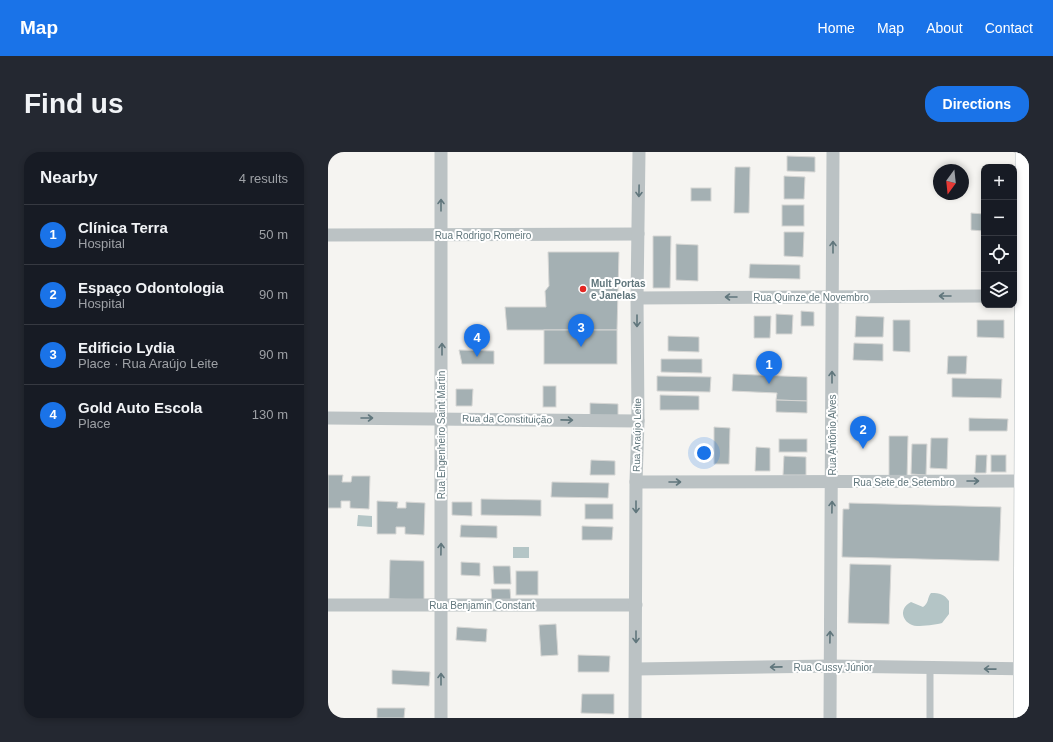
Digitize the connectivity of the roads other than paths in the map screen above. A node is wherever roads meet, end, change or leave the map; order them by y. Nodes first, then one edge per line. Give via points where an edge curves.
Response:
1 (441, 152) edge
2 (639, 152) edge
3 (833, 152) edge
4 (1025, 152) edge
5 (441, 234) junction
6 (638, 234) junction
7 (328, 235) edge
8 (981, 296) edge
9 (1023, 296) edge
10 (833, 297) junction
11 (637, 298) junction
12 (328, 418) edge
13 (442, 418) junction
14 (638, 421) junction
15 (1027, 481) edge
16 (636, 482) junction
17 (832, 482) junction
18 (328, 605) edge
19 (440, 605) junction
20 (636, 605) junction
21 (830, 666) junction
22 (930, 668) junction
23 (636, 669) junction
24 (1026, 669) edge
25 (441, 718) edge
26 (635, 718) edge
27 (830, 718) edge
28 (930, 718) edge
29 (1023, 718) edge

5 -> 1 street, Rua Engenheiro Saint Martin
2 -> 6 street, Rua Araújo Leite
10 -> 3 street, Rua Antônio Alves
4 - 9 street
5 - 6 street, Rua Rodrigo Romeiro
5 - 7 street, Rua Rodrigo Romeiro
13 -> 5 street, Rua Engenheiro Saint Martin
6 - 11 street, Rua Araújo Leite
8 -> 10 street, Rua Quinze de Novembro
9 - 15 street
10 -> 11 street, Rua Quinze de Novembro
17 -> 10 street, Rua Antônio Alves
11 -> 14 street, Rua Araújo Leite
12 -> 13 street, Rua da Constituição
13 -> 14 street, Rua da Constituição
19 -> 13 street, Rua Engenheiro Saint Martin
14 - 16 street, Rua Araújo Leite
17 -> 15 street, Rua Sete de Setembro
15 - 24 street
16 -> 17 street, Rua Sete de Setembro
16 -> 20 street, Rua Araújo Leite
21 -> 17 street, Rua Antônio Alves
18 - 19 street, Rua Benjamin Constant
19 - 20 street, Rua Benjamin Constant
25 -> 19 street, Rua Engenheiro Saint Martin
20 -> 23 street, Rua Araújo Leite
21 - 22 street, Rua Cussy Júnior
21 -> 23 street, Rua Cussy Júnior
21 - 27 street, Rua Antônio Alves
24 -> 22 street, Rua Cussy Júnior
22 - 28 lane
23 - 26 street, Rua Araújo Leite
24 - 29 street

